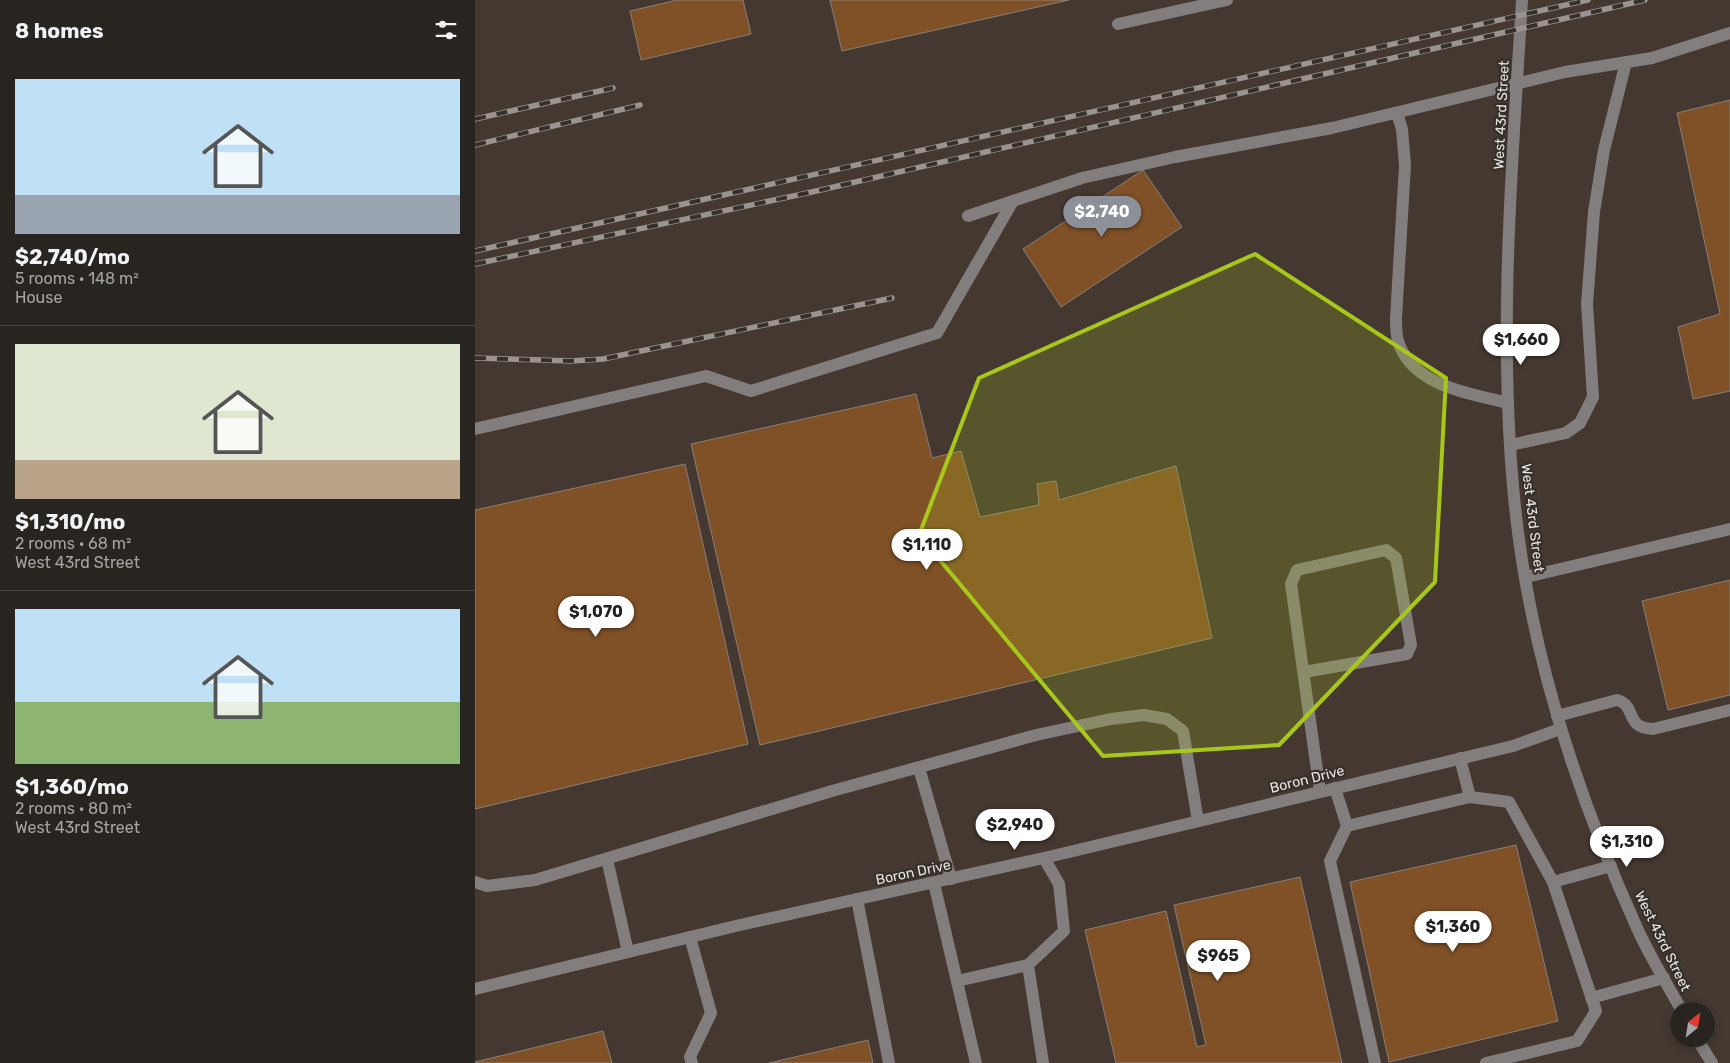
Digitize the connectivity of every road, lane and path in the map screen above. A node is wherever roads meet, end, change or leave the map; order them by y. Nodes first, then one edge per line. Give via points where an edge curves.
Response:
1 (1227, 0) edge
2 (1522, 0) edge
3 (1118, 24) dead end
4 (1730, 33) edge
5 (1626, 62) junction
6 (1397, 113) junction
7 (1013, 200) junction
8 (968, 216) dead end
9 (1507, 403) junction
10 (475, 429) edge
11 (1509, 445) junction
12 (1730, 528) edge
13 (1526, 577) junction
14 (1304, 672) junction
15 (1730, 710) edge
16 (1557, 716) junction
17 (1560, 729) junction
18 (1460, 758) junction
19 (919, 768) junction
20 (1335, 788) junction
21 (1320, 792) junction
22 (1470, 797) junction
23 (1198, 821) junction
24 (1347, 826) junction
25 (1044, 858) junction
26 (607, 859) junction
27 (1611, 866) junction
28 (951, 879) junction
29 (475, 882) edge
30 (1553, 882) junction
31 (934, 883) junction
32 (857, 899) junction
33 (690, 937) junction
34 (628, 952) junction
35 (1029, 965) junction
36 (1664, 978) junction
37 (957, 981) junction
38 (475, 989) edge
39 (1591, 998) junction
40 (1677, 1002) edge
41 (1703, 1048) edge
42 (692, 1063) edge
43 (889, 1063) edge
44 (976, 1063) edge
45 (1043, 1063) edge
46 (1375, 1063) edge
47 (1486, 1063) edge
48 (1712, 1063) edge

1 - 3 street
2 - 9 street, West 43rd Street via 1506,297
4 - 5 street via 1652,58
5 - 6 street via 1549,76
5 - 11 street via 1604,150 1594,212 1587,304 1593,398 1580,423 1567,433
6 - 7 street via 1082,178
6 - 9 street via 1402,128 1405,165 1396,318 1398,341 1409,362 1423,374 1453,390
7 - 8 street
7 - 10 street via 937,333 751,391 706,376
9 - 11 street, West 43rd Street
11 - 13 street, West 43rd Street
12 - 13 street
13 - 16 street, West 43rd Street
14 - 14 street via 1291,584 1297,570 1386,550 1396,558 1411,645 1407,654
14 - 21 street
15 - 16 street via 1653,729 1636,725 1622,701 1617,700
16 - 17 street, West 43rd Street
17 - 18 street, Boron Drive via 1513,746
17 - 27 street, West 43rd Street
18 - 20 street, Boron Drive
18 - 22 street
19 - 23 street via 1036,735 1144,714 1167,719 1183,731
19 - 26 street
19 - 28 street
20 - 21 street, Boron Drive
20 - 24 street
21 - 23 street, Boron Drive
22 - 24 street
22 - 30 street via 1509,802
23 - 25 street, Boron Drive
24 - 46 street via 1330,861
25 - 28 street, Boron Drive
25 - 35 street via 1059,884 1064,931
26 - 29 street via 535,880 487,886
26 - 34 street
27 - 30 street
27 - 36 street, West 43rd Street via 1638,930
28 - 31 street, Boron Drive
30 - 39 street
31 - 32 street, Boron Drive
31 - 37 street
32 - 33 street, Boron Drive
32 - 43 street
33 - 34 street, Boron Drive
33 - 42 street via 711,1013 690,1057
34 - 38 street, Boron Drive
35 - 37 street
35 - 45 street
36 - 39 street
36 - 40 street, West 43rd Street
37 - 44 street
39 - 47 street via 1596,1011 1577,1041
41 - 48 street

